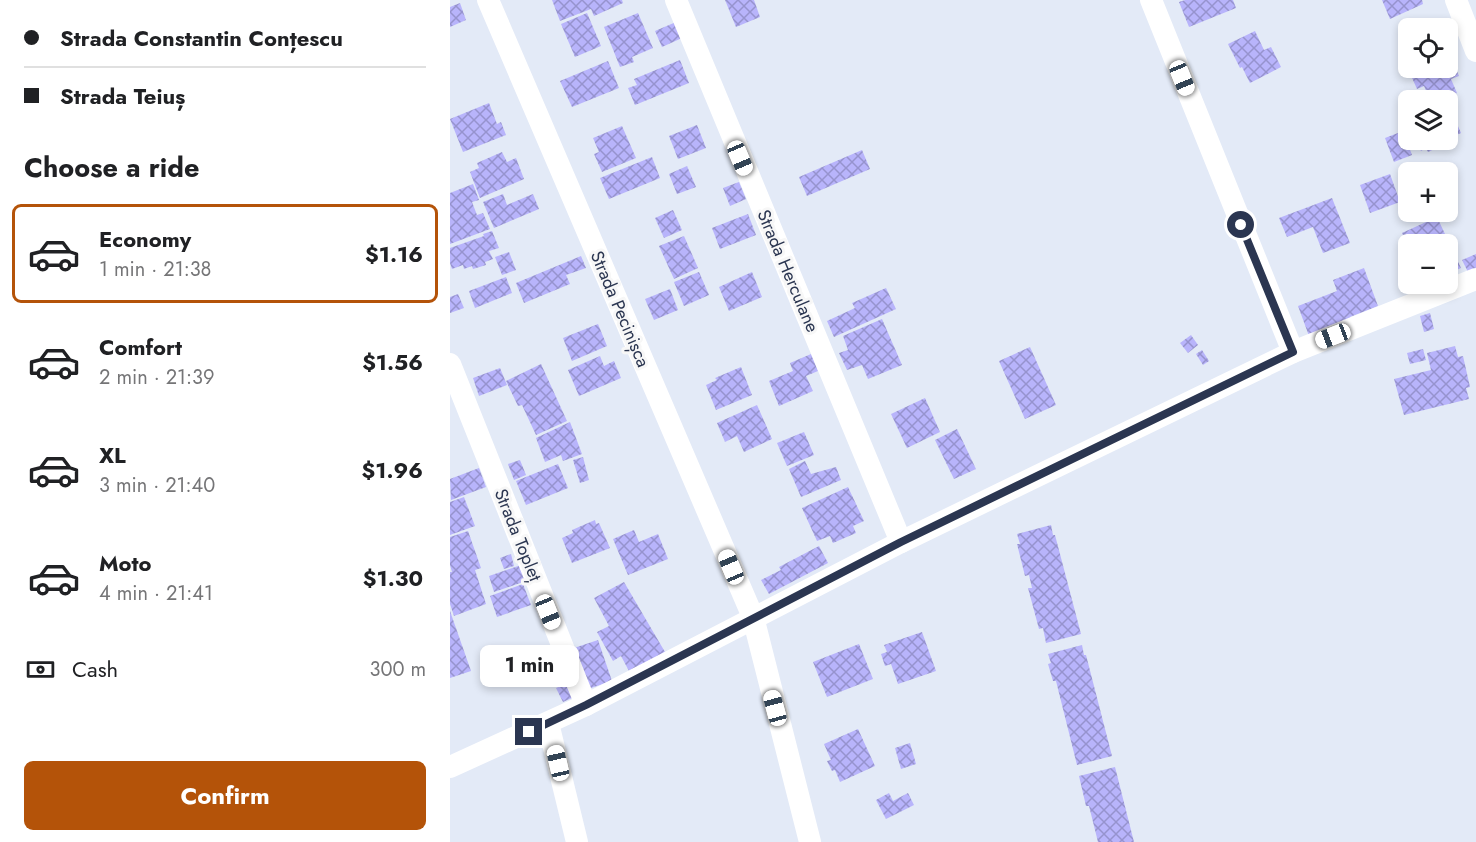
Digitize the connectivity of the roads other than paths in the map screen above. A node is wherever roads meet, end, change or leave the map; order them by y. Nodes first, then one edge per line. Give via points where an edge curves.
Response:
1 (488, 0) edge
2 (676, 0) edge
3 (1151, 0) edge
4 (1456, 0) edge
5 (1476, 51) edge
6 (1475, 286) edge
7 (1293, 352) junction
8 (450, 364) edge
9 (901, 542) junction
10 (753, 617) junction
11 (586, 705) junction
12 (548, 723) junction
13 (450, 767) edge
14 (577, 842) edge
15 (810, 842) edge

1 - 10 street, Strada Pecinișca
2 - 9 street, Strada Herculane
3 - 7 street
4 - 5 street
6 - 7 street
7 - 9 street
8 - 11 street, Strada Topleț
9 - 10 street
10 - 11 street
10 - 15 street, Strada Pecinișca
11 - 12 street
12 - 13 street
12 - 14 street

